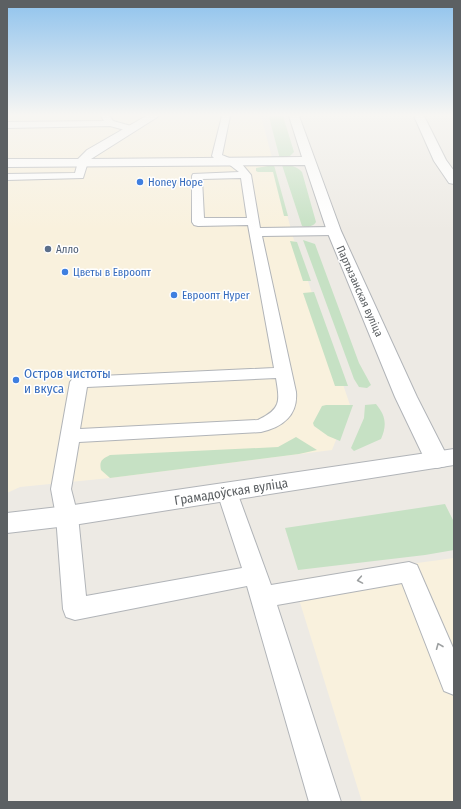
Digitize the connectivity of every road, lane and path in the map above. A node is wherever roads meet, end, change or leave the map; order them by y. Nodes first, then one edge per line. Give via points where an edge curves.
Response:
1 (90, 154) edge
2 (217, 154) edge
3 (307, 154) edge
4 (437, 154) edge
5 (309, 161) junction
6 (83, 162) junction
7 (234, 162) junction
8 (7, 163) edge
9 (246, 175) junction
10 (7, 177) edge
11 (454, 180) edge
12 (254, 227) junction
13 (334, 231) junction
14 (283, 372) junction
15 (71, 436) junction
16 (446, 458) edge
17 (227, 492) junction
18 (67, 516) junction
19 (7, 523) edge
20 (259, 586) junction
21 (454, 682) edge
22 (325, 802) edge

1 - 6 street
2 - 7 lane via 217,156
3 - 5 street, Партызанская вуліца
4 - 11 street
5 - 7 street
5 - 13 street, Партызанская вуліца
6 - 7 street
6 - 8 street
6 - 10 lane via 79,176
7 - 9 lane
9 - 12 lane
9 - 12 lane via 198,176 198,222
12 - 13 lane
12 - 14 lane
13 - 16 street, Партызанская вуліца via 406,397
14 - 15 lane via 79,382
14 - 15 lane via 288,398 286,410 278,419 261,426
15 - 18 lane via 61,490
16 - 17 street, Грамадоўская вуліца
17 - 18 street, Грамадоўская вуліца
17 - 20 lane
18 - 19 street, Грамадоўская вуліца
18 - 20 lane via 75,609
21 -> 20 lane via 409,572
20 - 22 lane

